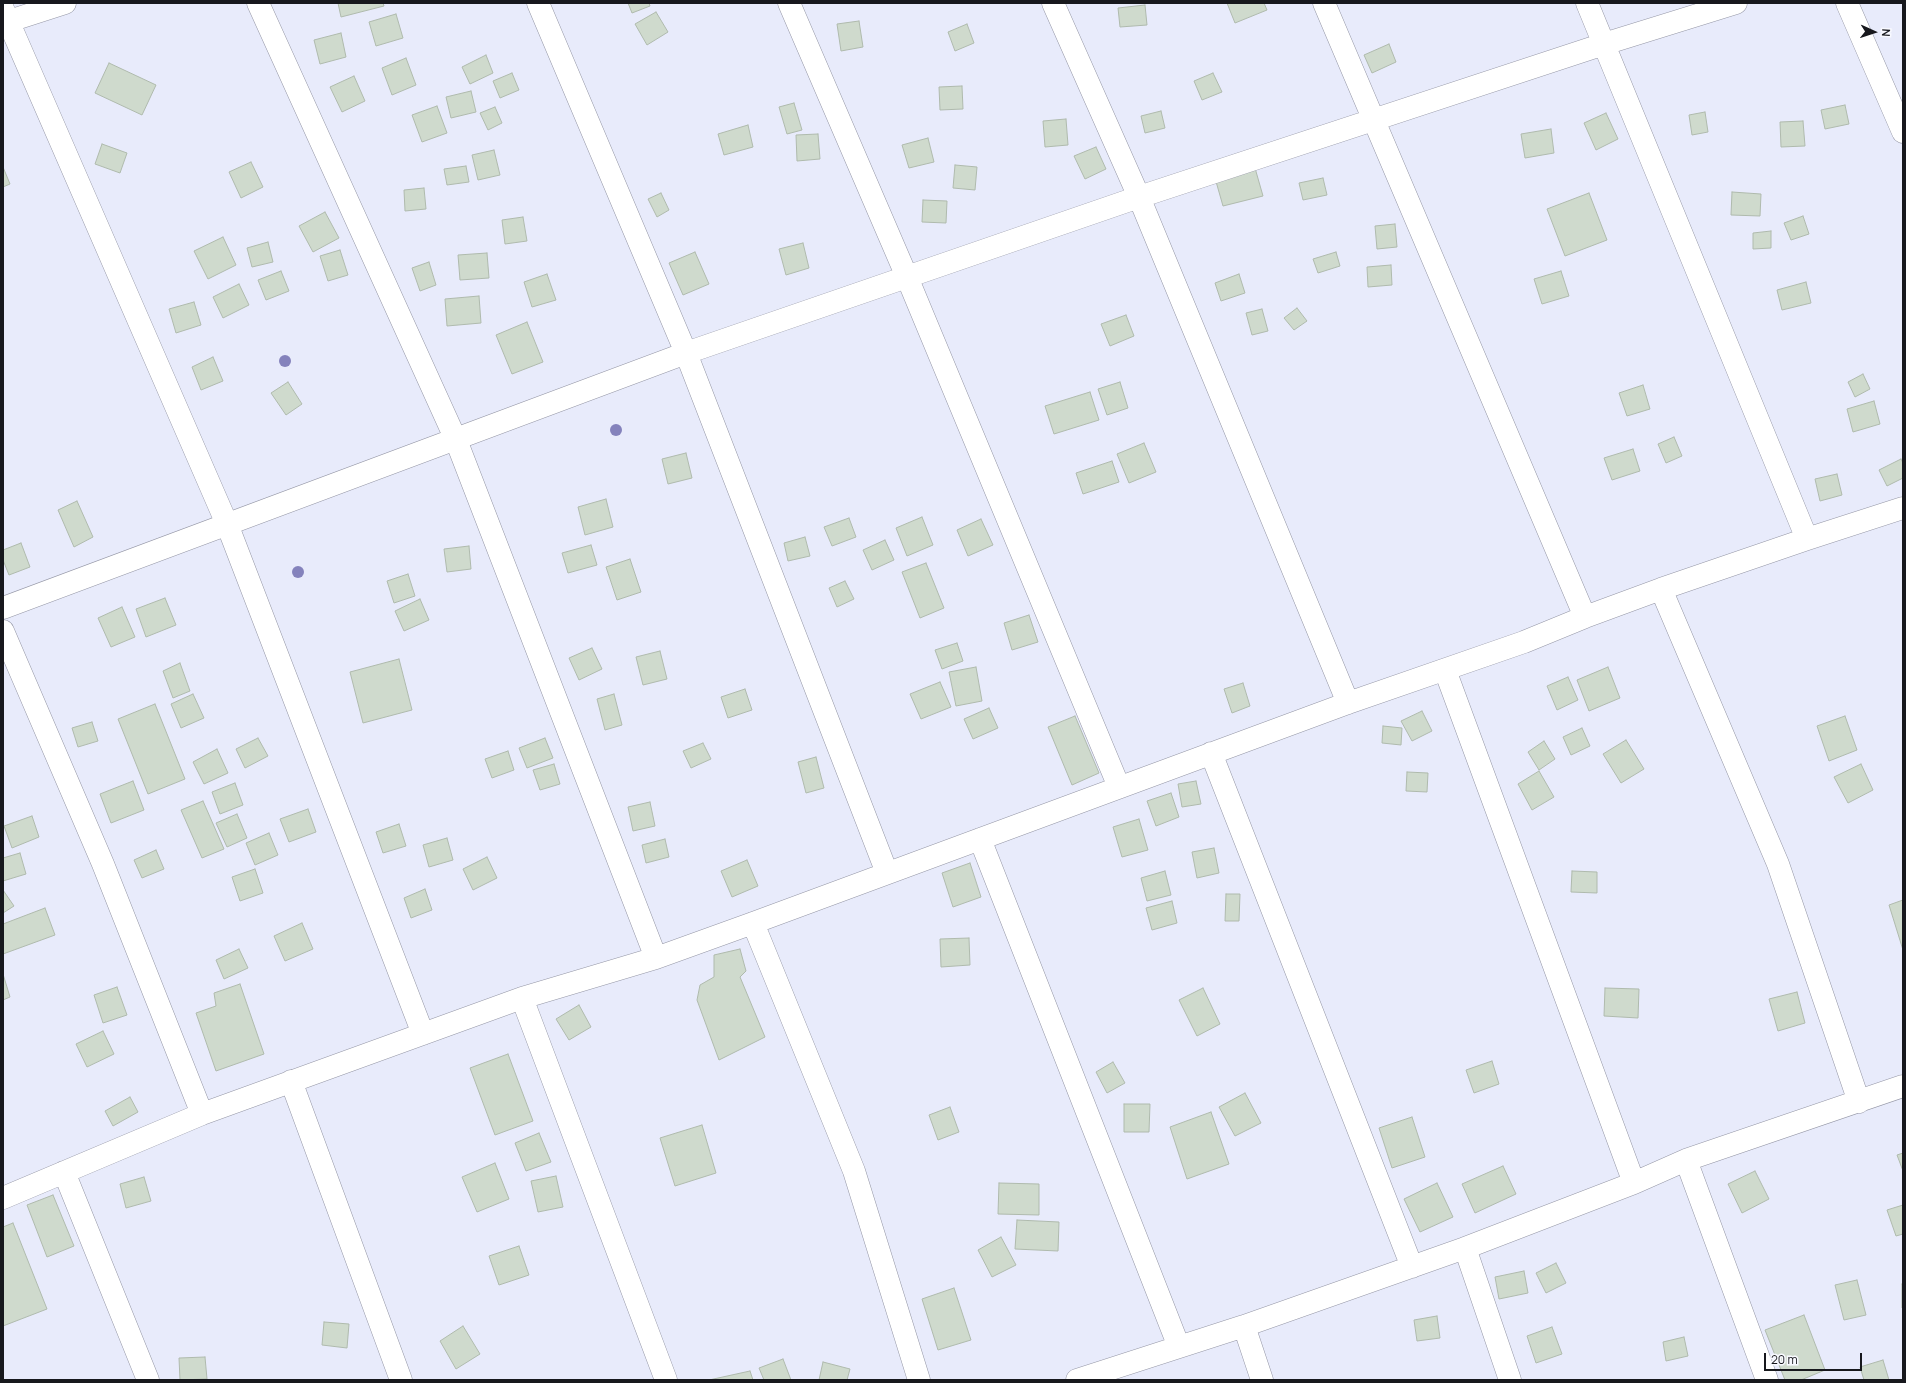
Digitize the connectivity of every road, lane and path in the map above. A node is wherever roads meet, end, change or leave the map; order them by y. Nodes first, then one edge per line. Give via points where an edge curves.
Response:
1 (65, 3) edge
2 (258, 3) edge
3 (538, 3) edge
4 (789, 3) edge
5 (1053, 3) edge
6 (1324, 3) edge
7 (1587, 3) edge
8 (1736, 3) edge
9 (1847, 3) edge
10 (5, 17) edge
11 (1604, 44) junction
12 (1374, 119) junction
13 (1903, 132) edge
14 (1139, 197) junction
15 (907, 277) junction
16 (686, 353) junction
17 (456, 440) junction
18 (1903, 508) edge
19 (227, 524) junction
20 (1807, 539) junction
21 (1661, 589) junction
22 (3, 608) edge
23 (1585, 617) junction
24 (3, 631) edge
25 (1444, 670) junction
26 (1348, 703) junction
27 (1211, 753) junction
28 (1119, 786) junction
29 (980, 839) junction
30 (887, 873) junction
31 (753, 923) junction
32 (656, 958) junction
33 (522, 998) junction
34 (423, 1034) junction
35 (291, 1082) junction
36 (1903, 1086) edge
37 (1858, 1102) junction
38 (202, 1114) junction
39 (1686, 1160) junction
40 (64, 1172) junction
41 (1634, 1183) junction
42 (3, 1198) edge
43 (1464, 1248) junction
44 (1412, 1266) junction
45 (1244, 1326) junction
46 (1179, 1347) junction
47 (148, 1380) edge
48 (401, 1380) edge
49 (666, 1380) edge
50 (919, 1380) edge
51 (1077, 1380) edge
52 (1262, 1380) edge
53 (1510, 1380) edge
54 (1767, 1380) edge

1 - 10 street
2 - 17 street
3 - 16 street
4 - 15 street
5 - 14 street
6 - 12 street
7 - 11 street
8 - 11 street
9 - 13 street
10 - 19 street
11 - 12 street
11 - 20 street
12 - 14 street
12 - 23 street
14 - 15 street
14 - 26 street
15 - 16 street
15 - 28 street
16 - 17 street
16 - 30 street
17 - 19 street
17 - 32 street
18 - 20 street
19 - 22 street
19 - 34 street
20 - 21 street
21 - 23 street
21 - 37 street via 1778,864
23 - 25 street
24 - 38 street via 103,864
25 - 26 street
25 - 41 street
26 - 27 street
27 - 28 street
27 - 44 street
28 - 29 street
29 - 30 street
29 - 46 street
30 - 31 street
31 - 32 street
31 - 50 street via 854,1172
32 - 33 street
33 - 34 street
33 - 49 street
34 - 35 street
35 - 38 street
35 - 48 street
36 - 37 street
37 - 39 street
38 - 40 street
39 - 41 street
39 - 54 street
40 - 42 street
40 - 47 street
41 - 43 street
43 - 44 street
43 - 53 street
44 - 45 street
45 - 46 street
45 - 52 street
46 - 51 street

